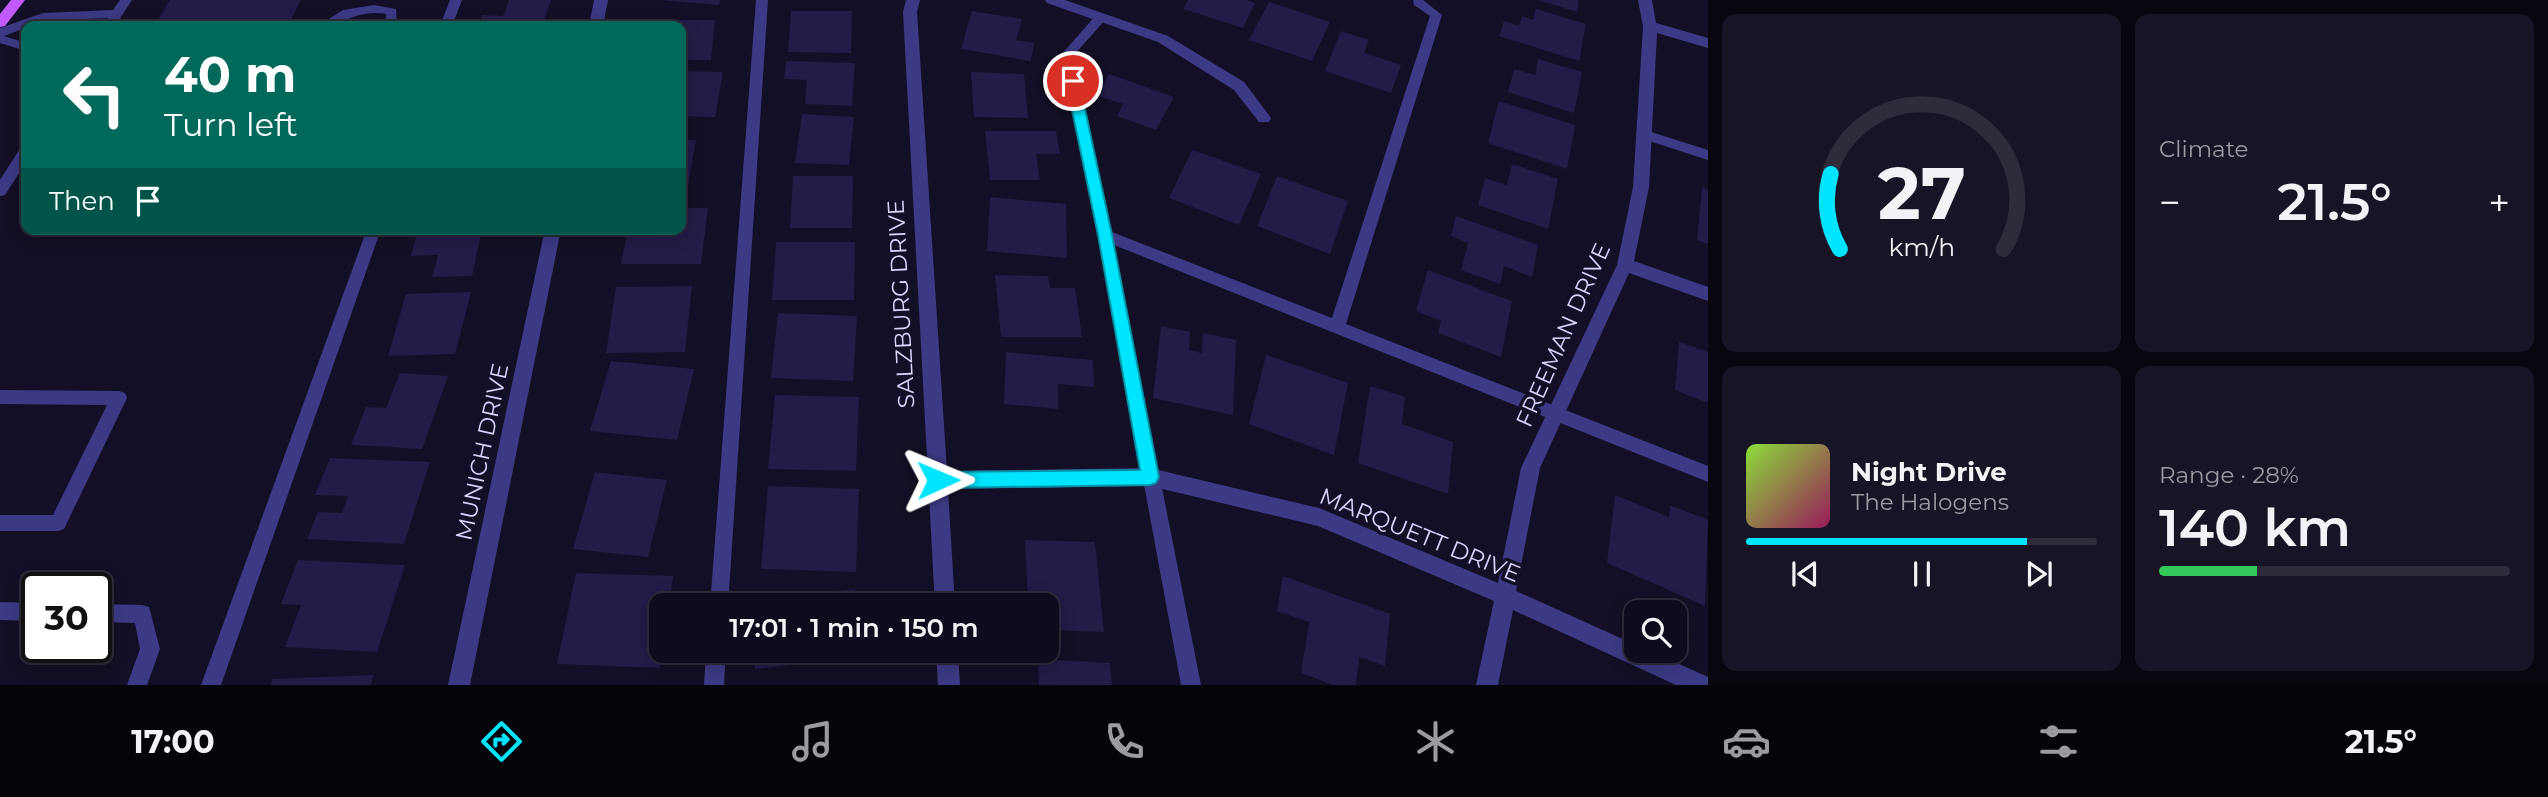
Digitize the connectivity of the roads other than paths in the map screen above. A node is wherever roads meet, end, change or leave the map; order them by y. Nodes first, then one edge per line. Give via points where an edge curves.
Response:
1 (18, 0) edge
2 (126, 0) edge
3 (456, 0) edge
4 (601, 0) edge
5 (762, 0) edge
6 (913, 0) edge
7 (1052, 0) edge
8 (1645, 0) edge
9 (1416, 1) edge
10 (117, 14) junction
11 (1101, 17) junction
12 (32, 21) edge
13 (112, 21) edge
14 (330, 21) edge
15 (391, 21) edge
16 (448, 21) edge
17 (597, 21) edge
18 (0, 23) edge
19 (21, 25) edge
20 (1650, 26) junction
21 (0, 33) edge
22 (0, 39) edge
23 (1708, 43) edge
24 (21, 45) edge
25 (1264, 118) dead end
26 (1645, 135) junction
27 (1708, 155) edge
28 (21, 159) edge
29 (0, 191) edge
30 (372, 235) edge
31 (552, 235) edge
32 (1105, 235) junction
33 (1625, 265) junction
34 (1708, 294) edge
35 (1337, 327) junction
36 (0, 397) edge
37 (1556, 414) junction
38 (1708, 474) edge
39 (1150, 477) junction
40 (938, 480) junction
41 (0, 523) edge
42 (720, 593) edge
43 (944, 593) edge
44 (1503, 596) junction
45 (0, 611) edge
46 (21, 612) edge
47 (112, 613) edge
48 (715, 663) edge
49 (948, 663) edge
50 (137, 685) edge
51 (211, 685) edge
52 (459, 685) edge
53 (714, 685) edge
54 (949, 685) edge
55 (1191, 685) edge
56 (1487, 685) edge
57 (1700, 685) edge

1 - 18 main road
2 - 10 lane
3 - 16 lane
4 - 17 street
5 - 42 lane
6 - 40 street, SALZBURG DRIVE via 910,12
7 - 11 street
8 - 20 street, FREEMAN DRIVE
9 - 35 lane via 1436,15
10 - 12 lane
10 - 13 lane
11 - 25 street via 1163,39 1198,59 1239,86
11 - 32 lane via 1067,55
14 - 15 lane via 338,15 380,8 392,12
19 - 21 lane
20 - 23 street
20 - 26 street, FREEMAN DRIVE
22 - 24 lane
26 - 27 lane
26 - 33 street, FREEMAN DRIVE via 1641,187
28 - 29 lane
30 - 51 lane
31 - 52 street, MUNICH DRIVE
32 - 35 lane
32 - 39 lane
33 - 34 street
33 - 37 street, FREEMAN DRIVE
35 - 37 lane
36 - 41 lane via 119,398 58,523
37 - 38 lane
37 - 44 street, FREEMAN DRIVE via 1531,468
39 - 40 street, MARQUETT DRIVE
39 - 44 street, MARQUETT DRIVE via 1320,517
39 - 55 lane
40 - 43 street, SALZBURG DRIVE
44 - 56 street, FREEMAN DRIVE
44 - 57 street, MARQUETT DRIVE
45 - 46 lane
47 - 50 lane via 142,614 150,649
48 - 53 lane
49 - 54 street

